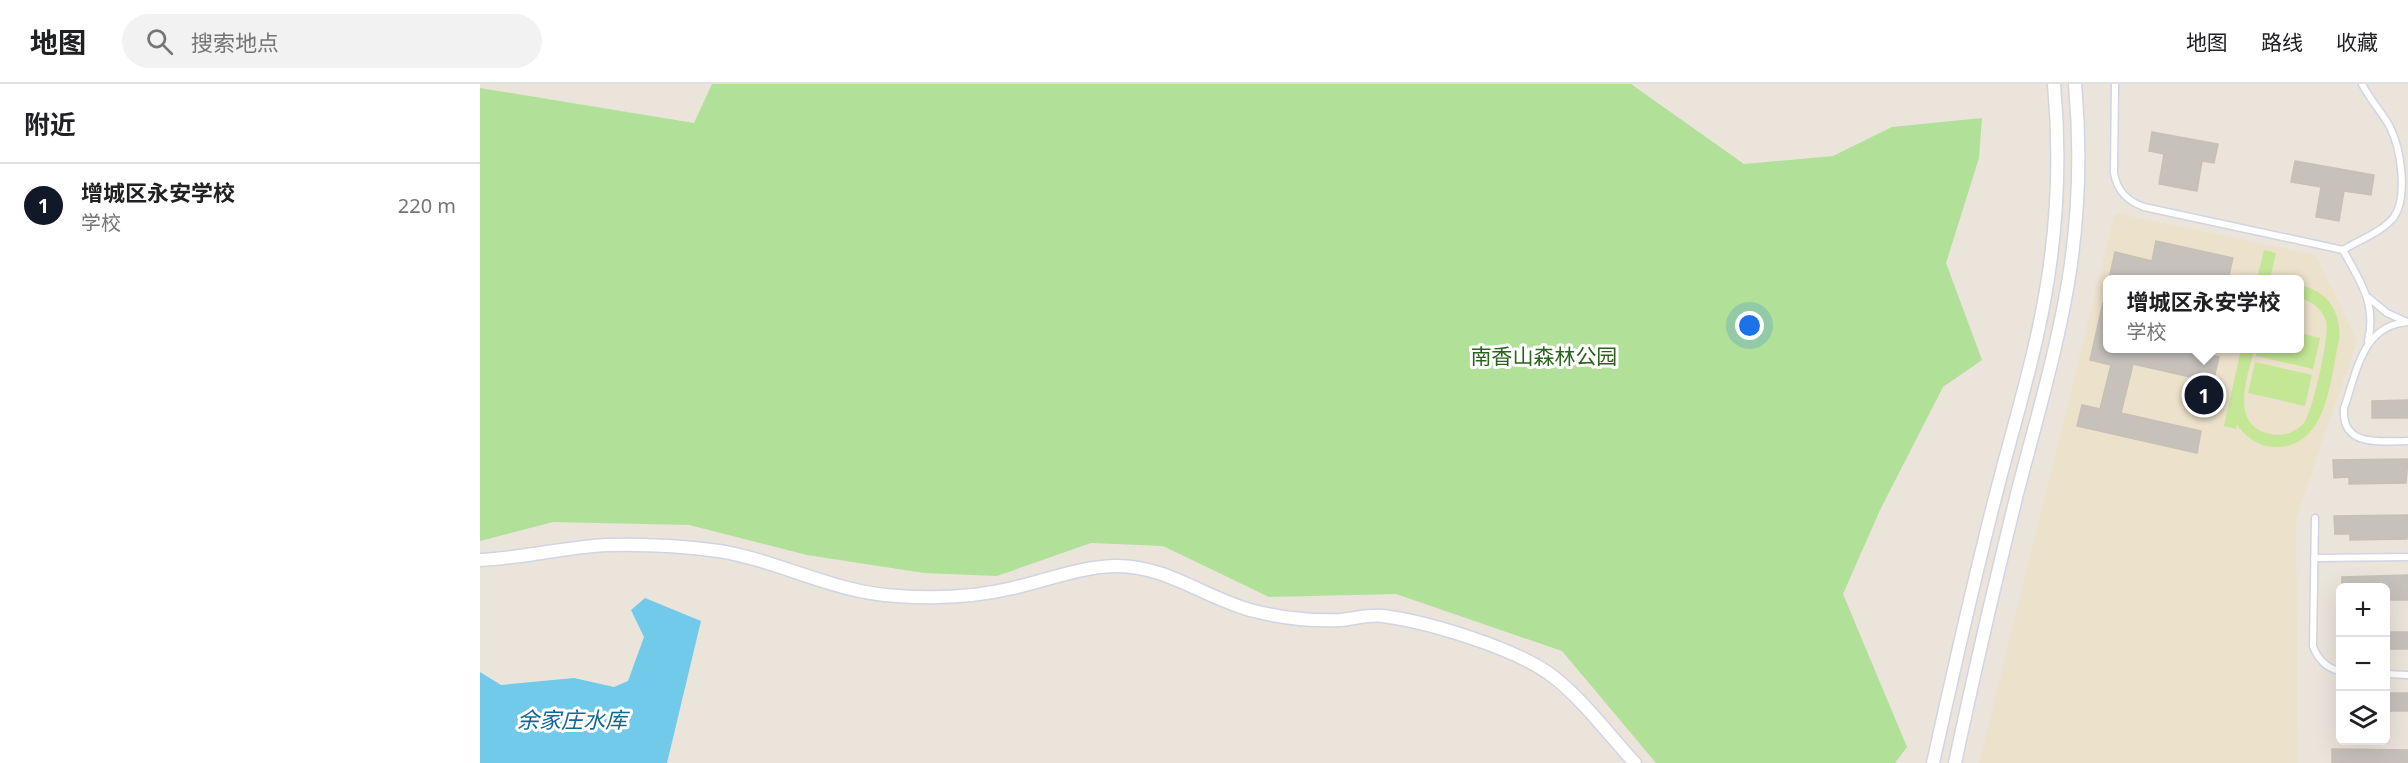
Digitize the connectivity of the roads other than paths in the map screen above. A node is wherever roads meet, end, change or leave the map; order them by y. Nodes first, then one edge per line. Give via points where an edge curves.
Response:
1 (2054, 84) edge
2 (2075, 84) edge
3 (2115, 84) edge
4 (2362, 84) edge
5 (2343, 250) junction
6 (2369, 298) junction
7 (2367, 343) junction
8 (2408, 441) edge
9 (2315, 518) dead end
10 (2408, 556) edge
11 (2314, 558) junction
12 (480, 561) edge
13 (2336, 670) edge
14 (2390, 674) edge
15 (2408, 675) edge
16 (1635, 763) edge
17 (1933, 763) edge
18 (1954, 763) edge

1 - 17 street via 2058,168 2048,279
2 - 18 street via 2079,168 2068,282
3 - 5 lane via 2114,173 2118,187 2129,200 2144,207
4 - 5 lane via 2395,140 2403,197 2398,212 2388,223
5 - 6 lane
6 - 7 lane via 2371,321
6 - 7 lane via 2387,313 2408,322 2385,327
7 - 8 lane via 2344,408 2345,423 2360,439
9 - 11 lane
10 - 11 lane
11 - 13 lane via 2313,646 2320,661
12 - 16 street via 607,545 664,545 720,551 775,564 852,590 933,598 1013,588 1085,568 1153,570 1255,611 1296,619 1380,615 1440,628 1525,658 1569,691
14 - 15 lane

